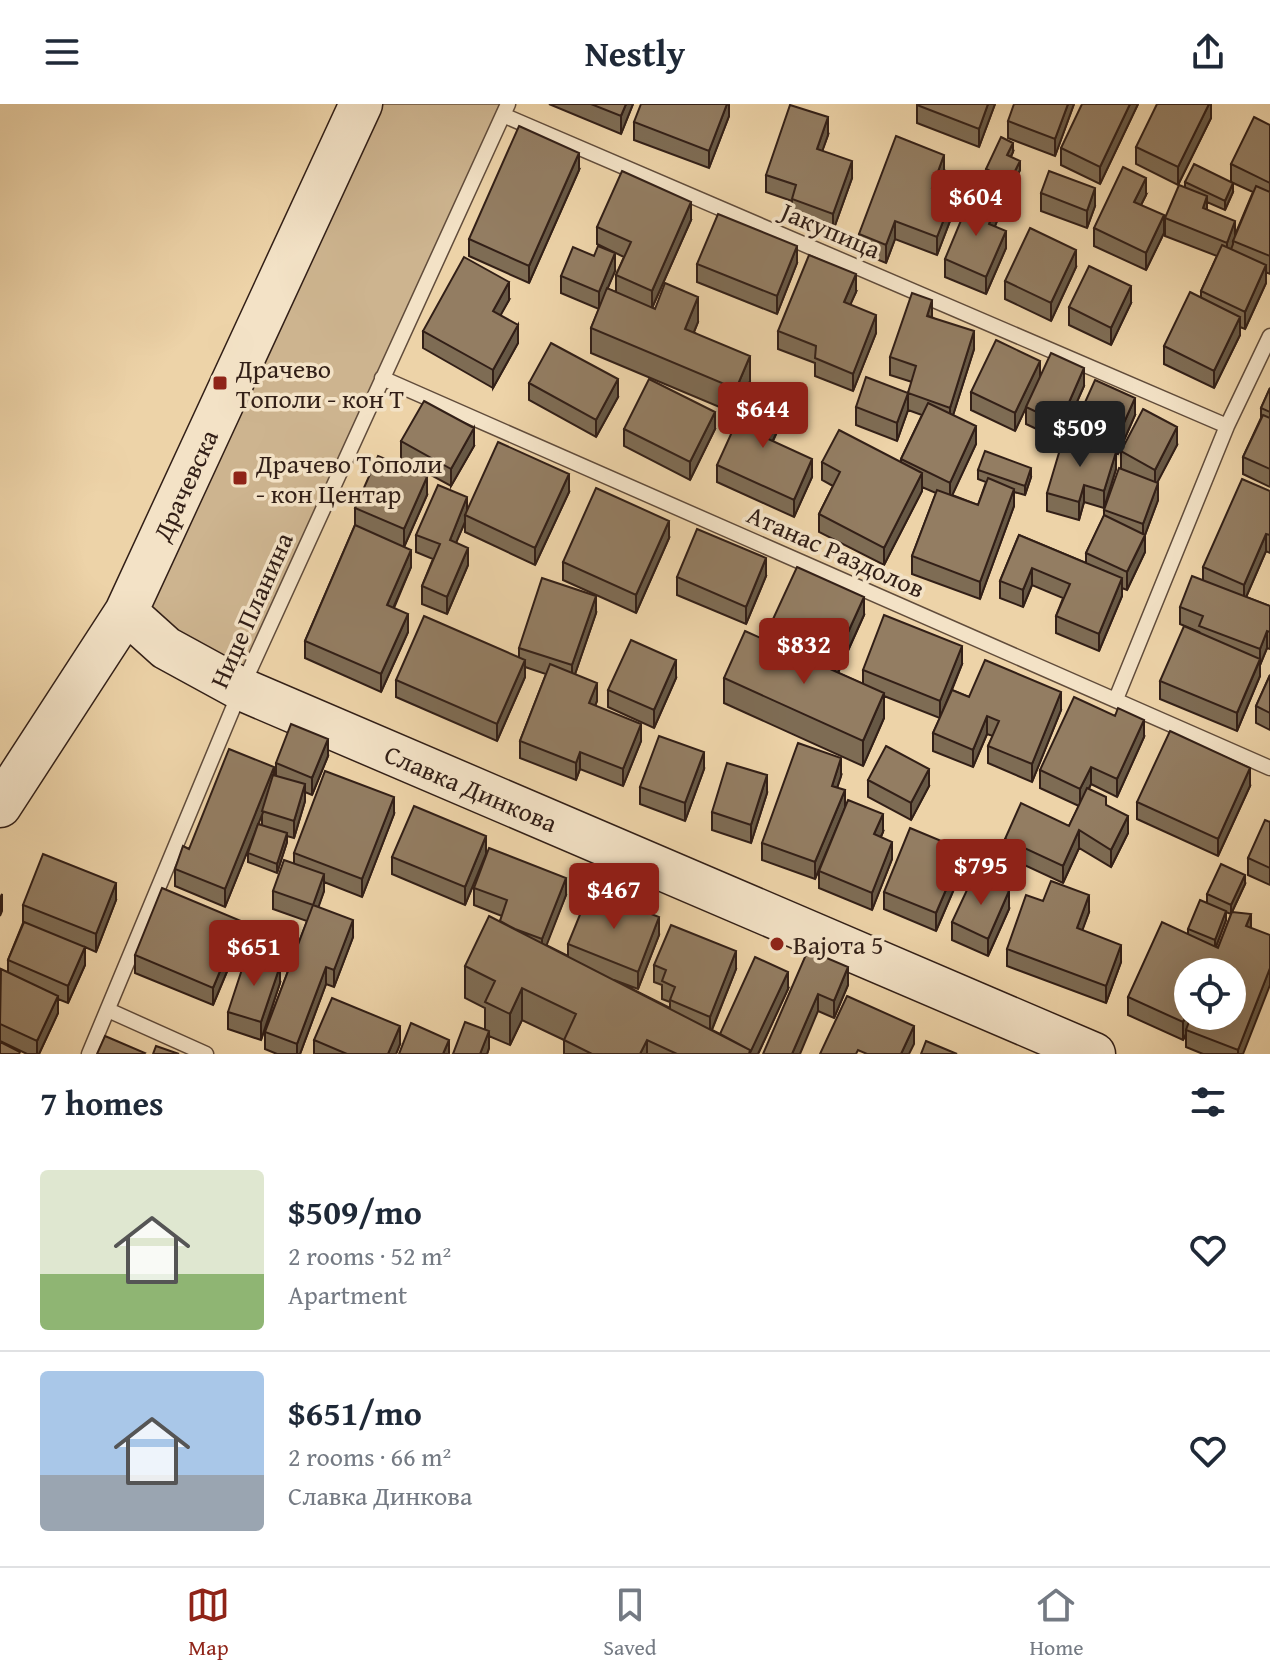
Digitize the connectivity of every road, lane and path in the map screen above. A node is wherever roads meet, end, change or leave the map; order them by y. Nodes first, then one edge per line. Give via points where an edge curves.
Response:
1 (361, 104) edge
2 (506, 110) edge
3 (1270, 336) edge
4 (382, 378) junction
5 (225, 398) junction
6 (1227, 426) junction
7 (126, 612) junction
8 (166, 648) junction
9 (241, 689) junction
10 (1116, 699) junction
11 (1270, 768) edge
12 (0, 806) edge
13 (108, 1010) junction
14 (89, 1054) edge
15 (206, 1054) edge
16 (1094, 1054) edge

1 - 5 street, Драчевска
2 - 4 lane, Ниџе Планина
2 - 6 lane, Јакупица
3 - 6 lane
4 - 9 lane, Ниџе Планина
4 - 10 lane, Атанас Раздолов
5 - 7 street, Драчевска
5 - 8 street via 224,440 163,578 159,617
6 - 10 lane
7 - 8 street, Славка Динкова
7 - 12 street, Драчевска
8 - 9 street, Славка Динкова
9 - 13 lane, Ниџе Планина
9 - 16 street, Славка Динкова
10 - 11 lane, Атанас Раздолов
13 - 14 lane, Ниџе Планина
13 - 15 lane

